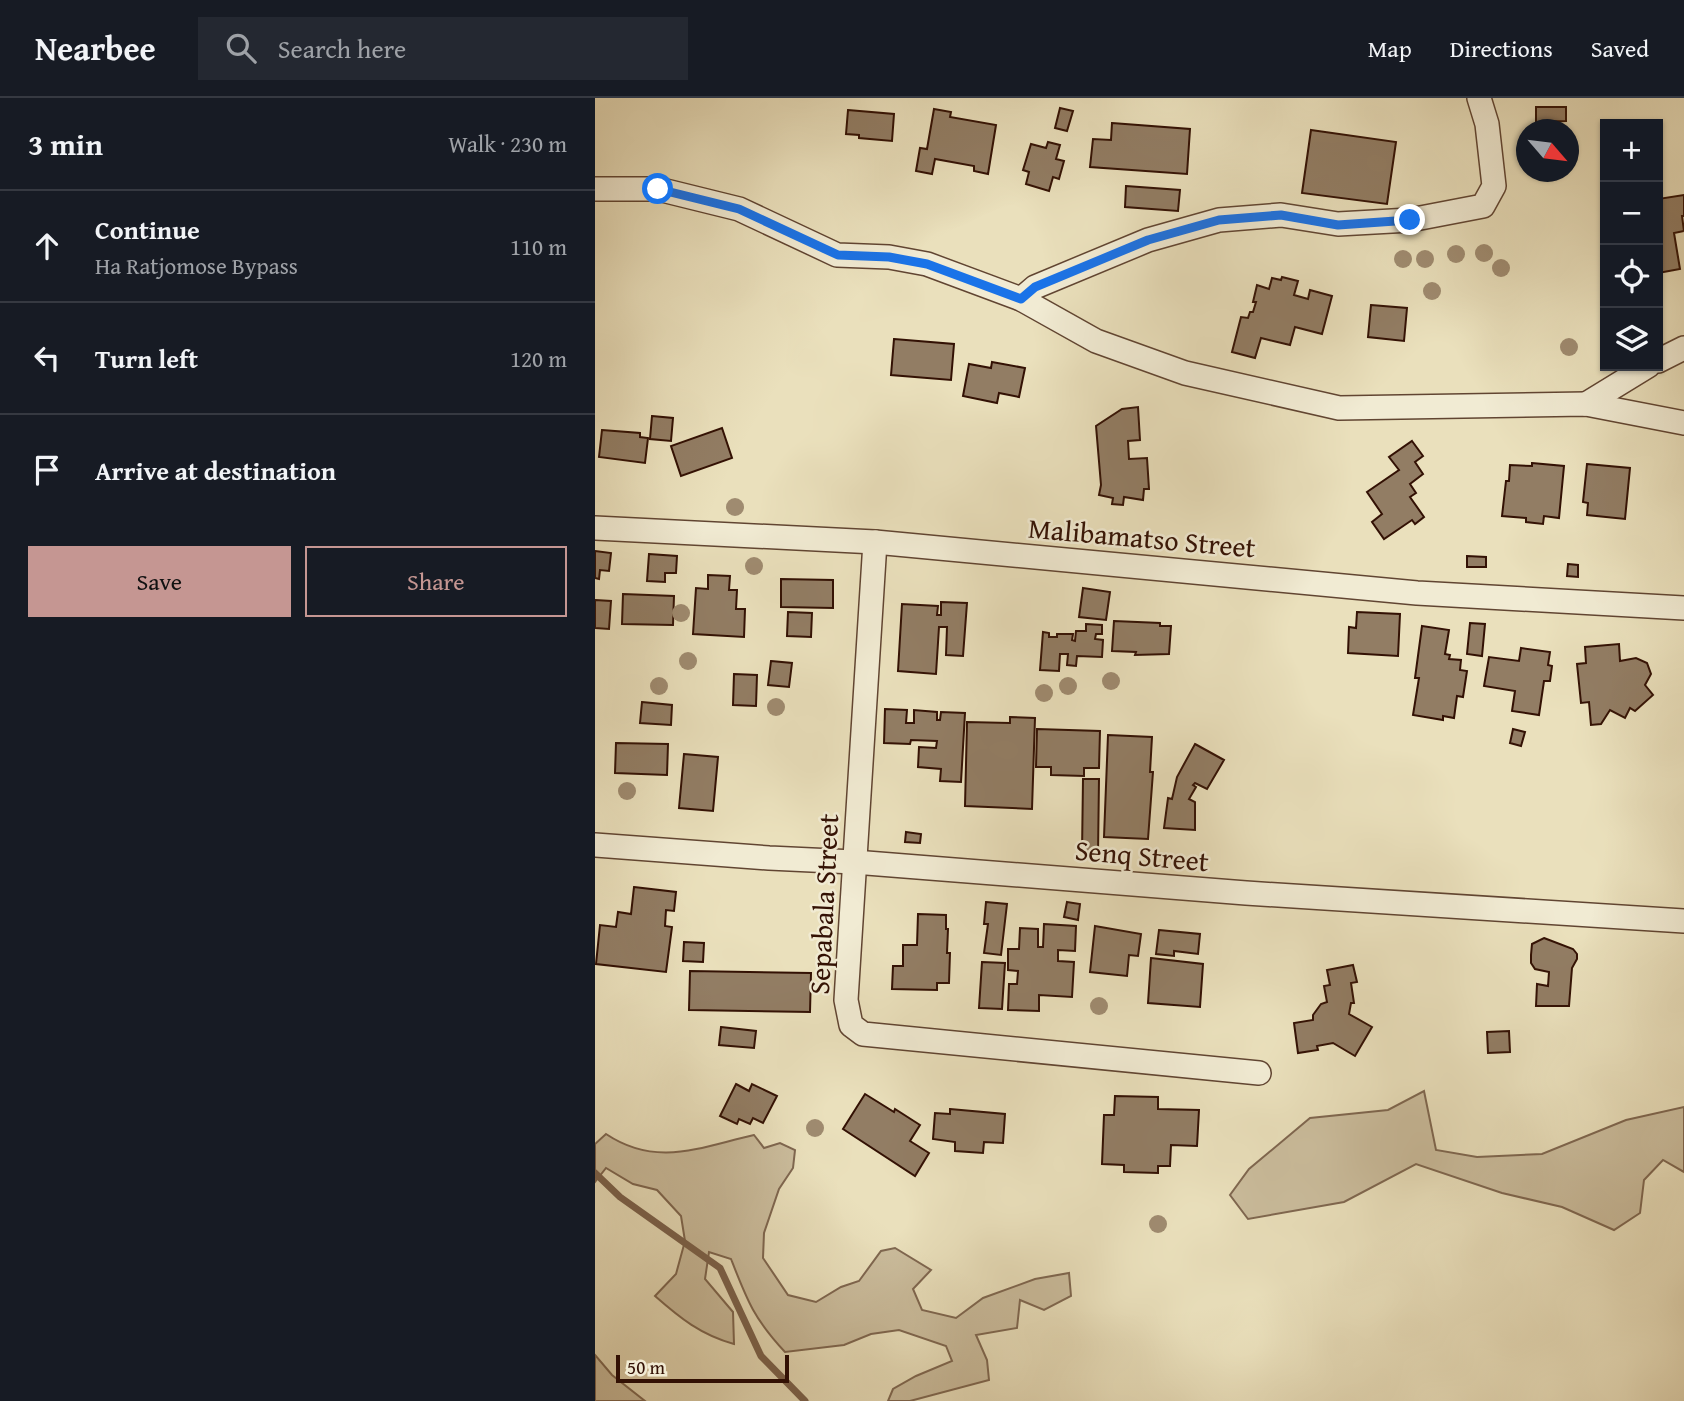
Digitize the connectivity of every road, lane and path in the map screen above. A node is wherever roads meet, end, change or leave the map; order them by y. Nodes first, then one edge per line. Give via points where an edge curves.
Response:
1 (1479, 98) edge
2 (595, 189) edge
3 (1021, 299) junction
4 (1684, 348) edge
5 (1663, 358) edge
6 (1640, 371) edge
7 (1587, 404) junction
8 (1684, 423) edge
9 (595, 527) edge
10 (875, 542) junction
11 (1684, 607) edge
12 (595, 845) edge
13 (854, 862) junction
14 (1684, 921) edge
15 (1259, 1073) dead end

1 - 3 street via 1487,124 1494,186 1483,206 1410,220 1338,225 1281,215 1219,220 1148,240 1035,287
2 - 3 street via 658,189 739,209 838,255 927,264
3 - 7 street via 1096,341 1185,373 1339,408
4 - 5 street
6 - 7 street
7 - 8 street
9 - 10 street, Malibamatso Street
10 - 11 street, Malibamatso Street via 1417,593
10 - 13 street, Sepabala Street
12 - 13 street, Senq Street
13 - 14 street, Senq Street
13 - 15 street, Sepabala Street via 846,1000 851,1025 863,1034

